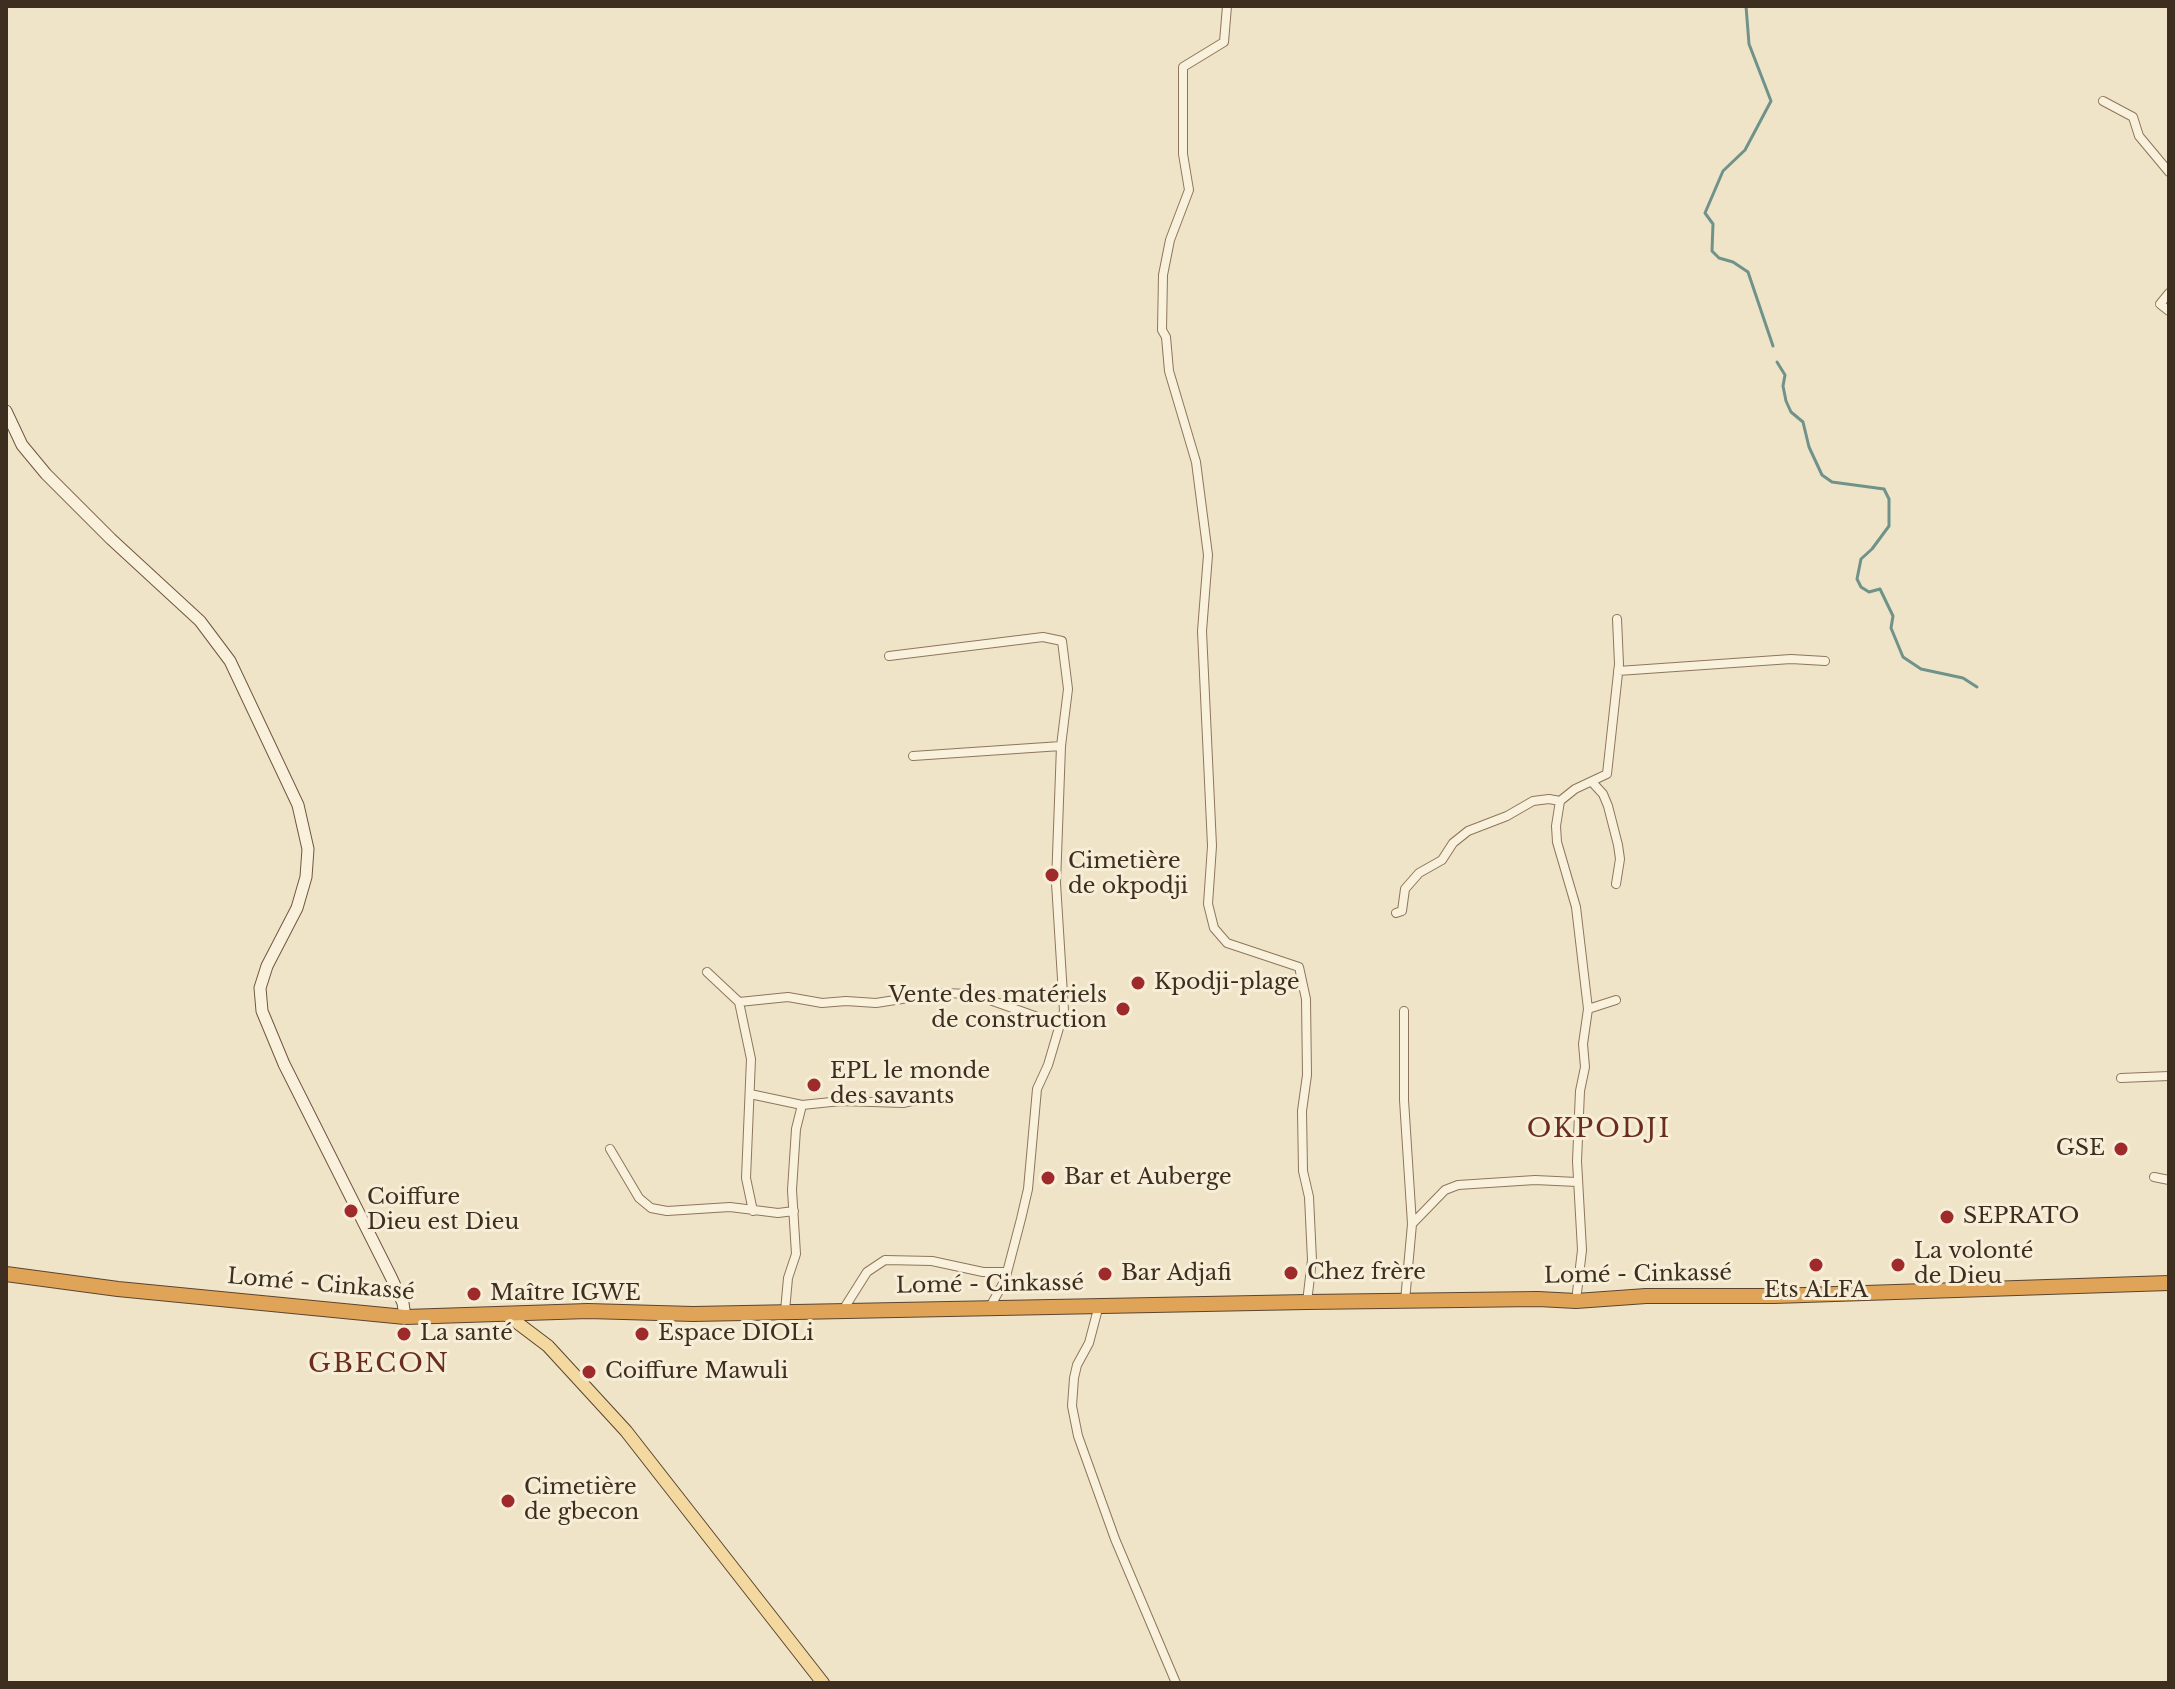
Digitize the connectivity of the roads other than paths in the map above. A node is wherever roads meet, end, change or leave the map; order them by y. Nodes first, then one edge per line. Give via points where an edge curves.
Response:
1 (1227, 6) edge
2 (2103, 101) dead end
3 (2169, 172) edge
4 (2169, 293) edge
5 (2169, 311) edge
6 (6, 411) edge
7 (1617, 619) dead end
8 (889, 656) dead end
9 (1825, 661) dead end
10 (1618, 671) junction
11 (1061, 746) junction
12 (913, 756) dead end
13 (1592, 782) junction
14 (1560, 801) junction
15 (1616, 884) dead end
16 (1396, 913) dead end
17 (707, 972) dead end
18 (1616, 1000) dead end
19 (739, 1002) junction
20 (1588, 1009) junction
21 (1404, 1011) dead end
22 (1060, 1025) junction
23 (2169, 1076) edge
24 (2121, 1078) dead end
25 (750, 1094) junction
26 (930, 1097) dead end
27 (802, 1105) junction
28 (610, 1149) dead end
29 (2154, 1177) dead end
30 (2169, 1180) edge
31 (1577, 1182) junction
32 (753, 1211) junction
33 (794, 1211) junction
34 (1412, 1224) junction
35 (1007, 1272) junction
36 (6, 1274) edge
37 (2169, 1283) edge
38 (1405, 1301) junction
39 (1576, 1301) junction
40 (1307, 1302) junction
41 (1099, 1305) junction
42 (990, 1307) junction
43 (843, 1310) junction
44 (785, 1311) junction
45 (507, 1315) junction
46 (405, 1317) junction
47 (823, 1683) edge
48 (1176, 1683) edge

1 - 40 street via 1224,42 1183,67 1183,154 1189,190 1163,275 1162,330 1196,462 1208,555 1202,631 1212,846 1208,904 1214,928 1227,943 1299,967 1304,987 1303,1171 1312,1260
2 - 3 street via 2133,117 2139,136
4 - 5 street via 2160,304
6 - 46 street via 22,445 46,474 200,621 230,661 298,805 308,849 306,877 297,908 267,966 259,999 284,1064 397,1291
7 - 10 street
8 - 11 street via 1043,637 1062,641 1068,689
9 - 10 street
10 - 13 street via 1607,774
11 - 12 street
11 - 22 street via 1056,883 1064,1011
13 - 14 street
13 - 15 street via 1608,806 1618,845
14 - 16 street via 1533,801 1468,831 1442,860 1419,873 1405,889 1402,911
14 - 20 street via 1557,842 1576,907
17 - 19 street
18 - 20 street
19 - 22 street via 788,997 876,1003 940,993 973,994
19 - 25 street via 751,1059
20 - 31 street
21 - 34 street
22 - 35 street via 1037,1089 1028,1189
23 - 24 street
25 - 27 street
25 - 32 street via 746,1178
26 - 27 street via 903,1103
27 - 33 street via 796,1129
28 - 32 street via 639,1198 651,1208
29 - 30 street
31 - 34 street via 1458,1185 1445,1190
31 - 39 street via 1582,1250
32 - 33 street
33 - 44 street via 796,1254
34 - 38 street
35 - 42 street
35 - 43 street via 885,1260 867,1272
36 - 46 highway, Lomé - Cinkassé
37 - 39 highway, Lomé - Cinkassé
38 - 39 highway, Lomé - Cinkassé
38 - 40 highway, Lomé - Cinkassé
40 - 41 highway, Lomé - Cinkassé
41 - 42 highway, Lomé - Cinkassé
41 - 48 street via 1074,1378 1078,1436
42 - 43 highway, Lomé - Cinkassé
43 - 44 highway, Lomé - Cinkassé
44 - 45 highway, Lomé - Cinkassé
45 - 46 highway, Lomé - Cinkassé
45 - 47 main road via 548,1346 626,1431

